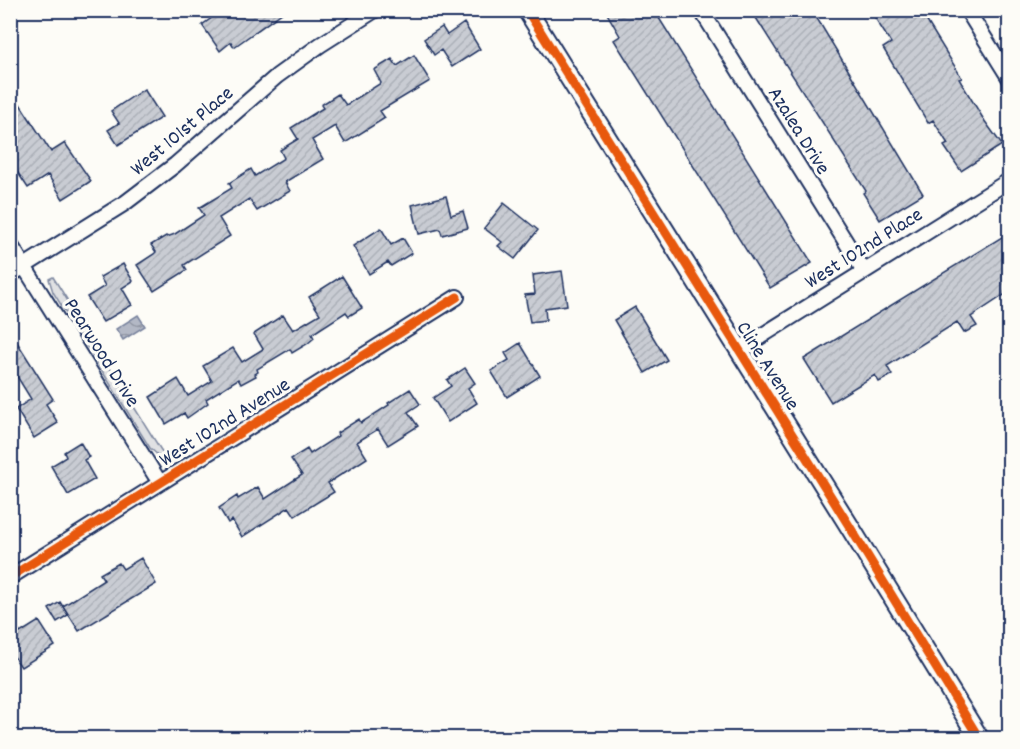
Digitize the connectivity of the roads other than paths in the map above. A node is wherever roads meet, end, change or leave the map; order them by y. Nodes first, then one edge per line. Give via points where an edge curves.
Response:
1 (375, 10) edge
2 (527, 10) edge
3 (701, 10) edge
4 (967, 10) edge
5 (1010, 79) edge
6 (1010, 180) edge
7 (10, 244) edge
8 (24, 266) junction
9 (864, 271) junction
10 (10, 274) edge
11 (457, 297) dead end
12 (739, 350) junction
13 (160, 483) junction
14 (10, 577) edge
15 (979, 738) edge

1 - 8 street, West 101st Place via 274,79 150,185
2 - 12 street, Cline Avenue
3 - 9 street, Azalea Drive
4 - 5 street
6 - 9 street, West 102nd Place
7 - 8 street, Pearwood Drive
8 - 10 street, West 101st Place
8 - 13 street, Pearwood Drive
9 - 12 street, West 102nd Place
11 - 13 street, West 102nd Avenue
12 - 15 street, Cline Avenue
13 - 14 street, West 102nd Avenue

